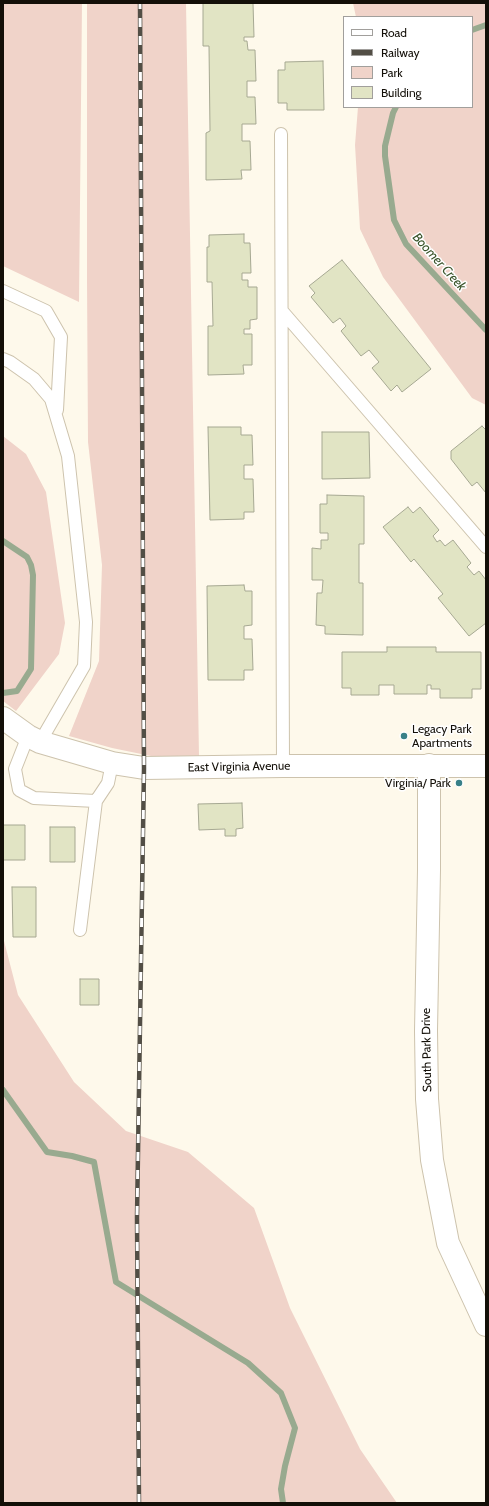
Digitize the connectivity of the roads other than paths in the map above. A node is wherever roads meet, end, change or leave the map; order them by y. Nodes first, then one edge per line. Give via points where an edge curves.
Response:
1 (281, 134) dead end
2 (3, 291) edge
3 (282, 311) junction
4 (3, 359) edge
5 (57, 420) junction
6 (486, 547) edge
7 (3, 718) edge
8 (34, 739) junction
9 (112, 763) junction
10 (429, 765) junction
11 (283, 766) junction
12 (486, 766) edge
13 (96, 801) junction
14 (80, 930) dead end
15 (486, 1325) edge

1 - 3 lane
2 - 5 lane via 46,311 61,337
3 - 6 lane
3 - 11 lane
4 - 5 lane via 34,379 51,399
5 - 8 lane via 68,456 86,622 84,666
7 - 8 street, East Virginia Avenue
8 - 9 street, East Virginia Avenue
8 - 13 lane via 15,769 19,790 34,798
9 - 11 street, East Virginia Avenue via 144,768
9 - 13 lane via 108,783
10 - 11 street, East Virginia Avenue
10 - 12 street, East Virginia Avenue
10 - 15 street, South Park Drive via 426,1031 432,1160 448,1243
13 - 14 lane

